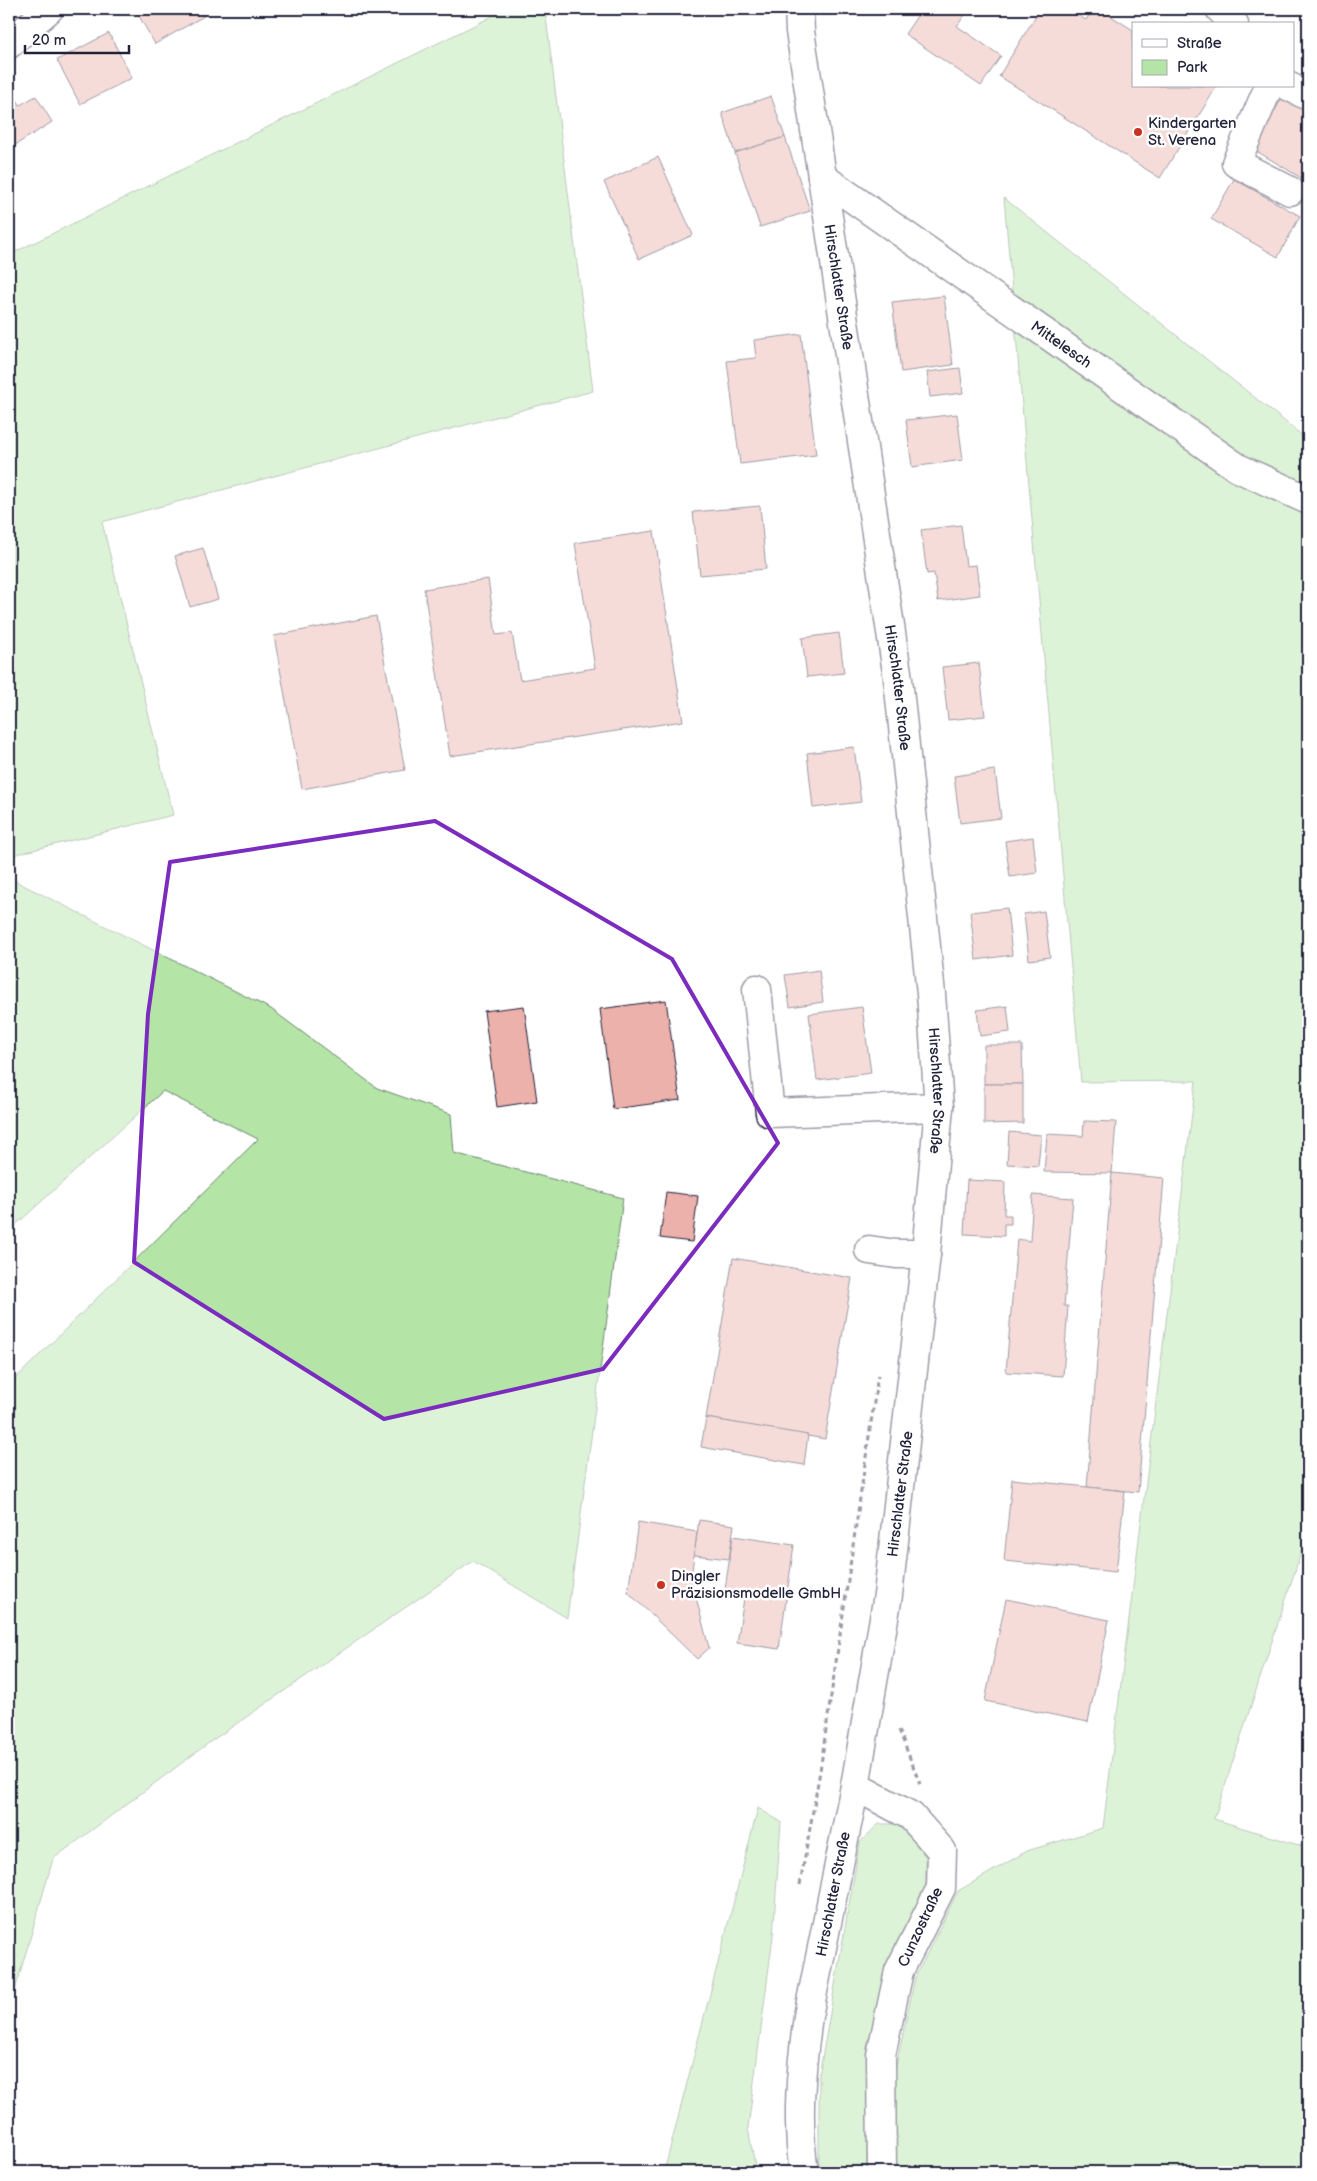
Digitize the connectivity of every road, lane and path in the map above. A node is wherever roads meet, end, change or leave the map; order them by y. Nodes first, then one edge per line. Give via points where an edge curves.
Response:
1 (49, 9) edge
2 (799, 9) edge
3 (1220, 9) edge
4 (1232, 22) edge
5 (9, 44) edge
6 (1268, 88) edge
7 (1292, 88) edge
8 (1308, 96) edge
9 (822, 177) junction
10 (1290, 192) dead end
11 (1308, 500) edge
12 (757, 989) dead end
13 (939, 1107) junction
14 (869, 1250) dead end
15 (926, 1254) junction
16 (879, 1369) dead end
17 (820, 1771) dead end
18 (855, 1786) junction
19 (804, 2172) edge
20 (882, 2172) edge

1 - 5 street
2 - 9 street, Hirschlatter Straße
3 - 4 street
6 - 10 street via 1236,163
7 - 8 street
9 - 11 street, Mittelesch via 1238,468
9 - 13 street, Hirschlatter Straße via 898,679 931,994
12 - 13 street via 770,1113
13 - 15 street, Hirschlatter Straße
14 - 15 street
15 - 18 street, Hirschlatter Straße via 888,1595
16 - 17 path
18 - 19 street, Hirschlatter Straße via 808,2016 800,2108
18 - 20 street, Cunzostraße via 912,1816 942,1851 940,1888 899,1971 880,2055

